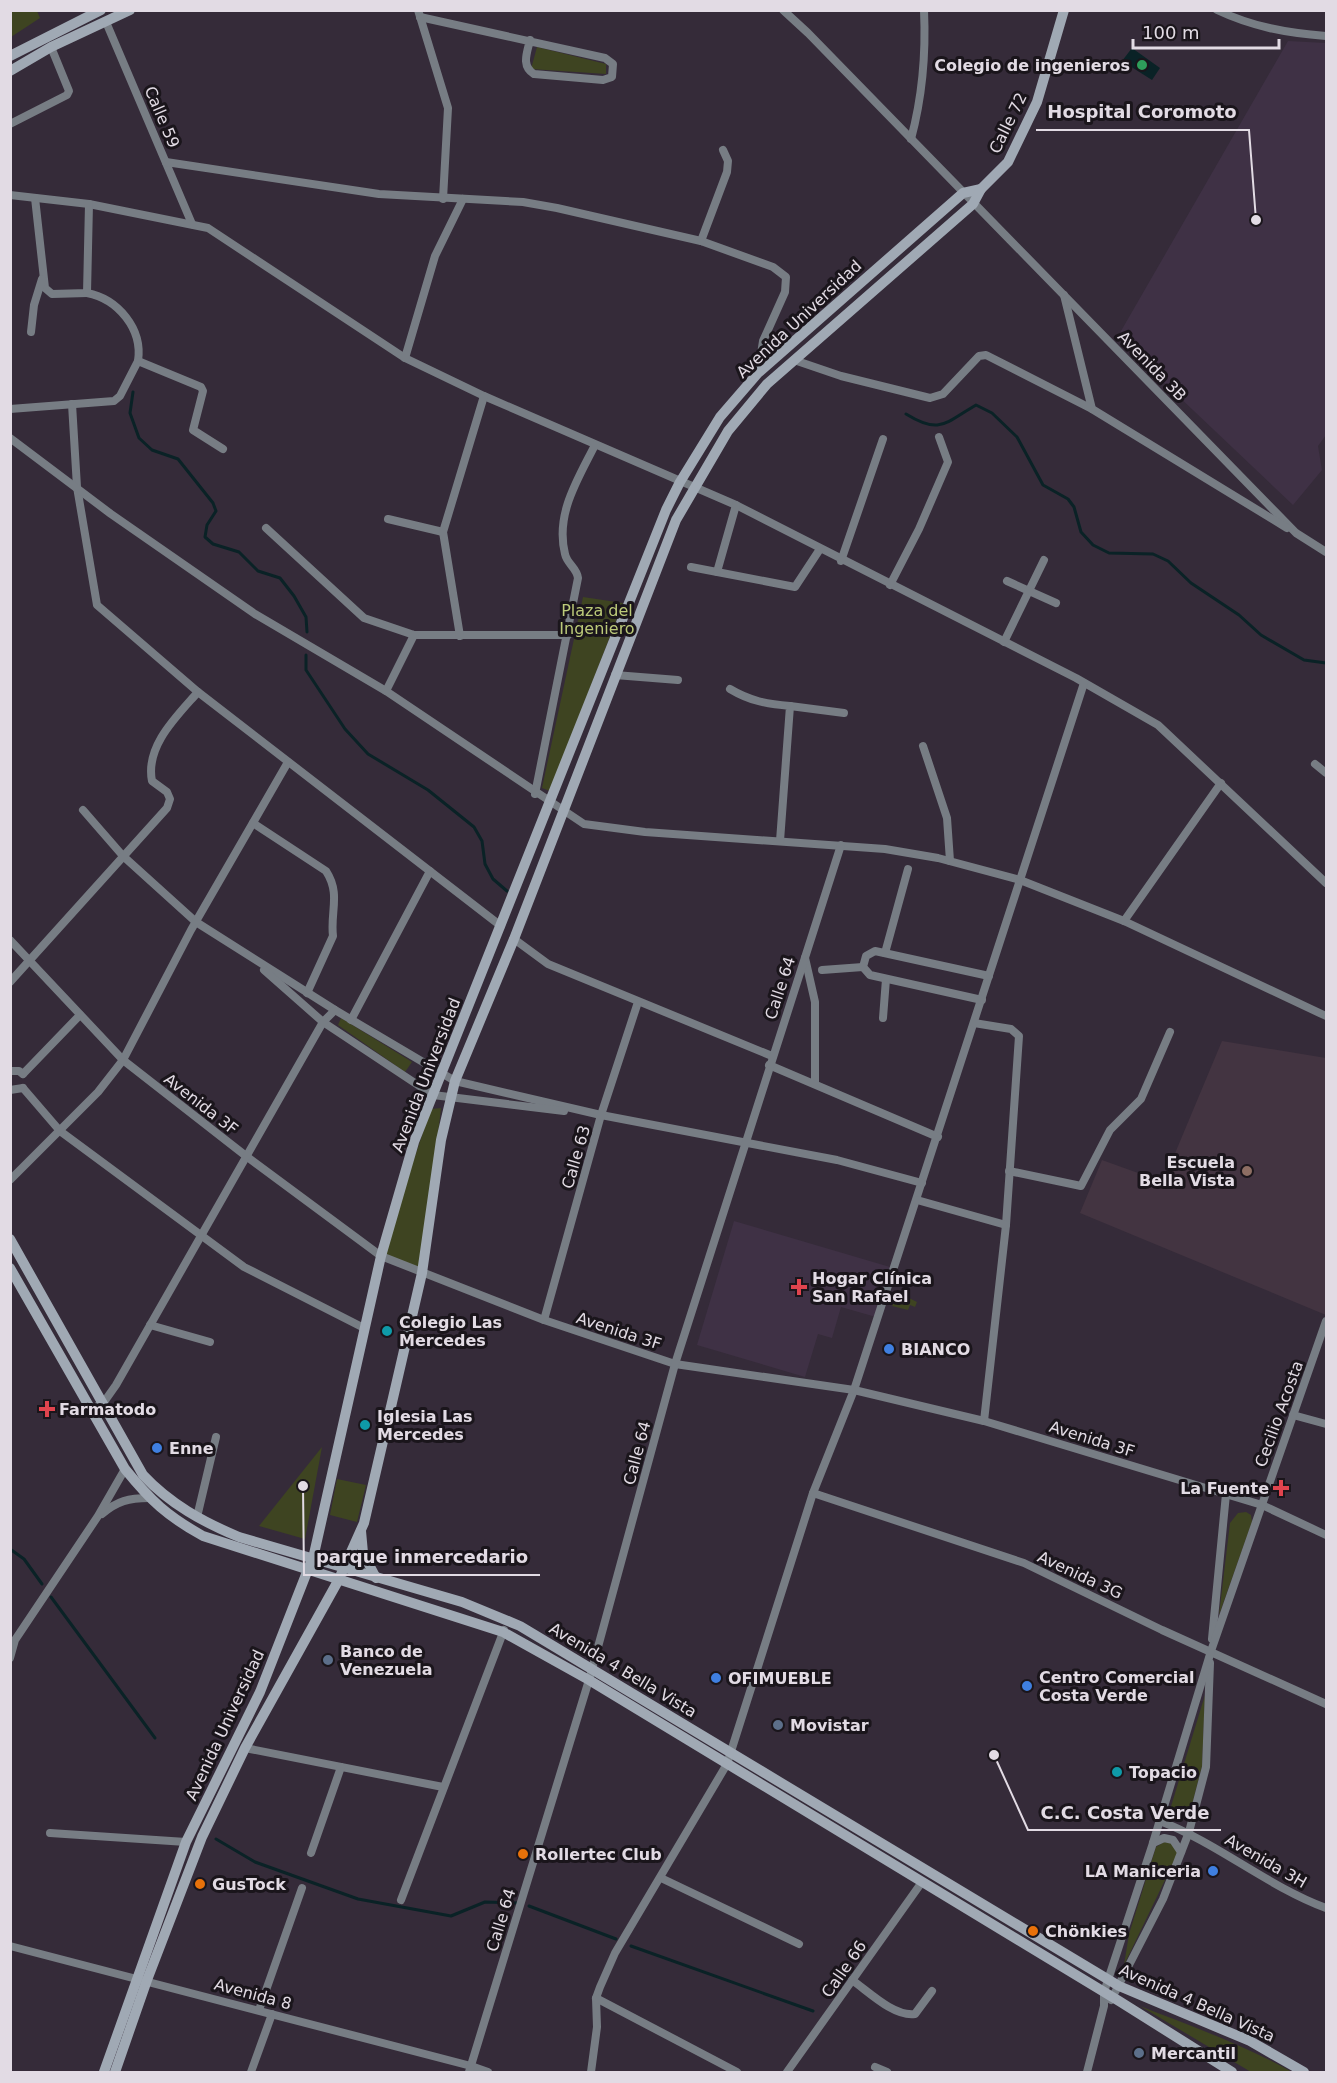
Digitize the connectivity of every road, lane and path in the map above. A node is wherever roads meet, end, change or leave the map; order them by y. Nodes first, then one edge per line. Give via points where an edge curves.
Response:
1 (100, 10) edge
2 (130, 10) edge
3 (924, 10) edge
4 (1064, 10) edge
5 (1217, 10) edge
6 (785, 12) edge
7 (419, 14) edge
8 (106, 22) junction
9 (1326, 36) edge
10 (530, 40) junction
11 (51, 47) junction
12 (10, 56) edge
13 (10, 71) edge
14 (10, 124) edge
15 (911, 138) junction
16 (723, 150) dead end
17 (166, 162) junction
18 (981, 189) junction
19 (963, 193) junction
20 (10, 195) edge
21 (35, 198) junction
22 (443, 199) junction
23 (463, 200) junction
24 (89, 204) junction
25 (973, 204) junction
26 (192, 224) junction
27 (702, 241) junction
28 (43, 275) junction
29 (87, 293) junction
30 (1064, 295) junction
31 (31, 332) dead end
32 (405, 358) junction
33 (794, 360) junction
34 (138, 361) junction
35 (758, 374) junction
36 (484, 396) junction
37 (72, 404) junction
38 (1092, 409) junction
39 (10, 410) edge
40 (939, 437) dead end
41 (10, 438) edge
42 (883, 439) dead end
43 (595, 445) junction
44 (223, 449) dead end
45 (680, 482) junction
46 (77, 487) junction
47 (693, 487) junction
48 (736, 505) junction
49 (388, 519) dead end
50 (266, 528) dead end
51 (442, 532) junction
52 (1296, 533) junction
53 (820, 549) junction
54 (1326, 552) edge
55 (1044, 560) dead end
56 (841, 561) junction
57 (691, 567) dead end
58 (717, 572) junction
59 (1006, 581) dead end
60 (890, 585) junction
61 (1029, 591) junction
62 (1056, 603) dead end
63 (414, 635) junction
64 (568, 635) junction
65 (460, 636) junction
66 (1004, 642) junction
67 (615, 675) junction
68 (678, 680) dead end
69 (1084, 683) junction
70 (730, 689) dead end
71 (386, 690) junction
72 (198, 692) junction
73 (789, 706) junction
74 (844, 713) dead end
75 (923, 746) dead end
76 (288, 762) junction
77 (1315, 764) dead end
78 (1326, 773) edge
79 (1221, 783) junction
80 (535, 794) junction
81 (551, 804) junction
82 (83, 810) dead end
83 (561, 812) junction
84 (253, 822) junction
85 (780, 841) junction
86 (841, 845) junction
87 (123, 856) junction
88 (950, 861) junction
89 (908, 869) dead end
90 (430, 871) junction
91 (1020, 880) junction
92 (1326, 884) edge
93 (1124, 921) junction
94 (196, 922) junction
95 (501, 926) junction
96 (514, 939) junction
97 (10, 940) edge
98 (244, 953) junction
99 (885, 953) junction
100 (805, 957) junction
101 (30, 963) junction
102 (863, 967) junction
103 (822, 970) dead end
104 (989, 976) junction
105 (886, 979) junction
106 (10, 982) edge
107 (307, 993) junction
108 (982, 1000) junction
109 (638, 1002) junction
110 (335, 1010) junction
111 (80, 1015) junction
112 (1326, 1016) edge
113 (882, 1018) dead end
114 (351, 1020) junction
115 (323, 1022) junction
116 (974, 1023) junction
117 (1170, 1032) dead end
118 (772, 1056) junction
119 (123, 1060) junction
120 (769, 1065) junction
121 (10, 1071) edge
122 (23, 1074) junction
123 (441, 1074) junction
124 (455, 1081) junction
125 (815, 1084) junction
126 (22, 1088) junction
127 (10, 1090) edge
128 (433, 1095) junction
129 (451, 1098) junction
130 (601, 1115) junction
131 (60, 1131) junction
132 (938, 1137) junction
133 (748, 1142) junction
134 (246, 1156) junction
135 (1009, 1171) junction
136 (10, 1180) edge
137 (922, 1183) junction
138 (917, 1200) junction
139 (1006, 1225) junction
140 (202, 1233) junction
141 (10, 1239) edge
142 (381, 1256) junction
143 (10, 1268) edge
144 (422, 1274) junction
145 (48, 1303) junction
146 (35, 1311) junction
147 (544, 1320) junction
148 (1326, 1321) edge
149 (150, 1325) junction
150 (364, 1328) junction
151 (210, 1342) dead end
152 (675, 1364) junction
153 (854, 1390) junction
154 (104, 1402) junction
155 (91, 1410) junction
156 (1293, 1415) junction
157 (984, 1420) junction
158 (1326, 1425) edge
159 (216, 1437) dead end
160 (125, 1469) junction
161 (813, 1493) junction
162 (1226, 1494) junction
163 (149, 1498) junction
164 (1262, 1505) junction
165 (98, 1516) junction
166 (197, 1516) junction
167 (361, 1531) junction
168 (1326, 1535) edge
169 (313, 1558) junction
170 (343, 1569) junction
171 (308, 1571) junction
172 (376, 1578) junction
173 (338, 1581) junction
174 (508, 1620) junction
175 (503, 1632) junction
176 (1210, 1651) junction
177 (10, 1658) edge
178 (592, 1667) junction
179 (589, 1680) junction
180 (1326, 1704) edge
181 (245, 1748) junction
182 (731, 1752) junction
183 (727, 1764) junction
184 (341, 1767) junction
185 (443, 1787) junction
186 (1160, 1821) junction
187 (1189, 1832) junction
188 (50, 1833) dead end
189 (186, 1842) junction
190 (1153, 1843) junction
191 (1181, 1852) junction
192 (311, 1853) dead end
193 (661, 1878) junction
194 (922, 1882) junction
195 (302, 1888) dead end
196 (401, 1900) dead end
197 (1326, 1908) edge
198 (799, 1944) dead end
199 (11, 1948) edge
200 (141, 1978) junction
201 (852, 1980) junction
202 (1108, 1980) junction
203 (1119, 1986) junction
204 (932, 1991) dead end
205 (1109, 1995) junction
206 (596, 1998) junction
207 (259, 2010) junction
208 (272, 2014) junction
209 (875, 2067) dead end
210 (470, 2069) edge
211 (104, 2073) edge
212 (115, 2073) edge
213 (251, 2073) edge
214 (488, 2073) edge
215 (591, 2073) edge
216 (737, 2073) edge
217 (787, 2073) edge
218 (887, 2073) edge
219 (1087, 2073) edge
220 (1232, 2073) edge
221 (1304, 2073) edge

1 - 12 street
2 - 8 street
3 - 15 street via 918,112
4 - 18 street, Calle 72 via 1037,102 1008,162
5 - 9 street via 1249,24
6 - 15 street, Avenida 3B
7 - 10 street
7 - 22 street via 448,114
8 - 11 street
8 - 17 street, Calle 59
10 - 10 street via 605,57 613,64 612,77 603,80 534,74 525,64
11 - 13 street
11 - 14 street via 69,91 67,95
15 - 19 street, Avenida 3B
16 - 27 street via 727,172
17 - 22 street via 379,194
17 - 26 street, Calle 59
18 - 19 street
18 - 25 street, Calle 72
19 - 25 street, Avenida 3B
19 - 35 street, Avenida Universidad
20 - 21 street
21 - 24 street
21 - 28 street
22 - 23 street
23 - 27 street via 523,202
23 - 32 street via 435,256
24 - 26 street
24 - 29 street
25 - 30 street, Avenida 3B
25 - 33 street, Avenida Universidad
26 - 32 street via 208,228
27 - 35 street via 773,267 786,277 785,292 764,341
28 - 29 street via 45,288 52,294
28 - 31 street
29 - 34 street via 124,313 135,332
30 - 38 street
30 - 52 street, Avenida 3B
32 - 36 street
33 - 38 street via 930,399 943,394 979,356 986,355
33 - 47 street, Avenida Universidad via 767,384 728,431
34 - 37 street via 118,399
34 - 44 street via 203,389 193,430
35 - 45 street, Avenida Universidad via 720,417
36 - 43 street
36 - 51 street
37 - 39 street
37 - 46 street
38 - 52 street
40 - 60 street via 948,462
41 - 46 street
42 - 56 street
43 - 45 street
43 - 64 street via 564,513 564,551 578,578
45 - 47 street
45 - 81 street, Avenida Universidad via 642,566
46 - 71 street via 255,614
46 - 72 street via 98,604
47 - 48 street
47 - 67 street, Avenida Universidad via 676,520
48 - 53 street
48 - 58 street
49 - 51 street
50 - 63 street via 364,618
51 - 65 street
52 - 54 street, Avenida 3B
53 - 56 street
53 - 58 street via 795,587
55 - 61 street
56 - 60 street
57 - 58 street
59 - 61 street
60 - 66 street
61 - 62 street
61 - 66 street
63 - 65 street
63 - 71 street
64 - 65 street
64 - 80 street
66 - 69 street
67 - 68 street
67 - 83 street, Avenida Universidad
69 - 79 street via 1158,725
69 - 91 street
70 - 73 street via 764,704
71 - 80 street
72 - 76 street
72 - 87 street via 171,722 151,764 152,781 170,799 166,808
73 - 74 street
73 - 85 street
75 - 88 street via 947,818
76 - 84 street
76 - 90 street
77 - 78 street
79 - 92 street
79 - 93 street
80 - 81 street
81 - 83 street
81 - 95 street, Avenida Universidad
82 - 87 street
83 - 85 street via 592,827
83 - 96 street, Avenida Universidad
84 - 94 street
84 - 107 street via 326,872 333,881 337,902 333,936
85 - 86 street
86 - 88 street
86 - 100 street, Calle 64
87 - 94 street
87 - 101 street
88 - 91 street
89 - 99 street
90 - 95 street
90 - 114 street
91 - 93 street
91 - 104 street
93 - 112 street
94 - 98 street
94 - 119 street
95 - 123 street, Avenida Universidad
96 - 109 street via 548,964
96 - 124 street, Avenida Universidad
97 - 101 street, Avenida 3F
98 - 107 street
98 - 115 street
99 - 102 street via 870,952
99 - 104 street
100 - 118 street, Calle 64
100 - 125 street via 815,1002
101 - 106 street
101 - 111 street, Avenida 3F
102 - 103 street
102 - 105 street via 870,975
104 - 108 street
105 - 108 street
105 - 113 street
107 - 110 street
108 - 116 street
109 - 118 street
109 - 130 street, Calle 63
110 - 114 street
110 - 115 street
111 - 119 street, Avenida 3F
111 - 122 street
114 - 123 street
115 - 128 street
115 - 134 street
116 - 132 street
116 - 135 street via 1011,1029 1019,1036
117 - 135 street via 1141,1099 1110,1130 1081,1186
118 - 120 street, Calle 64
119 - 131 street
119 - 134 street, Avenida 3F
120 - 125 street
120 - 133 street, Calle 64
121 - 122 street
122 - 126 street via 26,1078
123 - 124 street
123 - 128 street, Avenida Universidad
124 - 129 street, Avenida Universidad
124 - 130 street
125 - 132 street
126 - 127 street
126 - 131 street
128 - 129 street
128 - 142 street, Avenida Universidad via 414,1142
129 - 130 street
129 - 144 street, Avenida Universidad via 441,1140
130 - 133 street
130 - 147 street, Calle 63
131 - 136 street
131 - 140 street
132 - 137 street
133 - 137 street
133 - 152 street, Calle 64
134 - 140 street
134 - 142 street, Avenida 3F
135 - 139 street
137 - 138 street
138 - 139 street
138 - 153 street
139 - 157 street
140 - 149 street
140 - 150 street via 244,1267
141 - 145 street, Avenida 4 Bella Vista
142 - 144 street, Avenida 3F
142 - 150 street, Avenida Universidad
143 - 146 street, Avenida 4 Bella Vista
144 - 147 street, Avenida 3F
144 - 167 street, Avenida Universidad
145 - 146 street
145 - 154 street, Avenida 4 Bella Vista
146 - 155 street, Avenida 4 Bella Vista
147 - 152 street, Avenida 3F
148 - 156 street, Cecilio Acosta
149 - 151 street
149 - 154 street
150 - 169 street, Avenida Universidad
152 - 153 street, Avenida 3F
152 - 178 street, Calle 64
153 - 157 street, Avenida 3F
153 - 161 street
154 - 155 street
154 - 166 street, Avenida 4 Bella Vista via 143,1475 159,1492
155 - 160 street, Avenida 4 Bella Vista
156 - 158 street
156 - 164 street, Cecilio Acosta
157 - 162 street, Avenida 3F
159 - 166 street
160 - 163 street, Avenida 4 Bella Vista
160 - 165 street
161 - 176 street, Avenida 3G via 1024,1563
161 - 182 street
162 - 164 street, Avenida 3F
162 - 176 street
163 - 165 street via 116,1502
163 - 171 street, Avenida 4 Bella Vista via 171,1519 203,1536
164 - 168 street, Avenida 3F
164 - 176 street, Cecilio Acosta
165 - 177 street via 15,1640
166 - 169 street, Avenida 4 Bella Vista via 239,1537
167 - 170 street, Avenida Universidad
167 - 172 street via 363,1553
169 - 170 street, Avenida 4 Bella Vista
169 - 171 street, Avenida Universidad
170 - 172 street, Avenida 4 Bella Vista
170 - 173 street, Avenida Universidad
171 - 173 street, Avenida 4 Bella Vista
171 - 189 street, Avenida Universidad via 260,1692
172 - 174 street, Avenida 4 Bella Vista via 462,1602
173 - 175 street, Avenida 4 Bella Vista
173 - 181 street, Avenida Universidad
174 - 175 street
174 - 178 street, Avenida 4 Bella Vista
175 - 179 street, Avenida 4 Bella Vista
175 - 185 street
176 - 180 street, Avenida 3G
176 - 186 street, Cecilio Acosta
176 - 187 street, Cecilio Acosta via 1206,1767
178 - 179 street, Calle 64
178 - 182 street, Avenida 4 Bella Vista
179 - 183 street, Avenida 4 Bella Vista
179 - 210 street, Calle 64
181 - 184 street
181 - 200 street, Avenida Universidad
182 - 183 street
182 - 202 street, Avenida 4 Bella Vista
183 - 193 street
183 - 194 street, Avenida 4 Bella Vista
184 - 185 street
184 - 192 street
185 - 196 street
186 - 187 street, Avenida 3H
186 - 190 street, Cecilio Acosta
187 - 191 street, Cecilio Acosta
187 - 197 street, Avenida 3H via 1299,1898
188 - 189 street
189 - 200 street, Avenida Universidad
190 - 191 street via 1164,1838 1173,1840
190 - 202 street, Cecilio Acosta
191 - 203 street, Cecilio Acosta via 1163,1899
193 - 198 street
193 - 206 street via 615,1953
194 - 201 street, Calle 66
194 - 205 street, Avenida 4 Bella Vista
195 - 207 street
199 - 200 street, Avenida 8
200 - 207 street, Avenida 8
200 - 211 street, Avenida Universidad
200 - 212 street, Avenida Universidad
201 - 204 street via 899,2013 909,2015 915,2014
201 - 217 street, Calle 66
202 - 203 street, Avenida 4 Bella Vista
202 - 205 street, Cecilio Acosta
203 - 205 street, Cecilio Acosta
203 - 221 street, Avenida 4 Bella Vista via 1250,2040
205 - 219 street
205 - 220 street, Avenida 4 Bella Vista
206 - 215 street
206 - 216 street
207 - 208 street, Avenida 8
208 - 210 street, Avenida 8
208 - 213 street
209 - 218 street
210 - 214 street, Avenida 8

